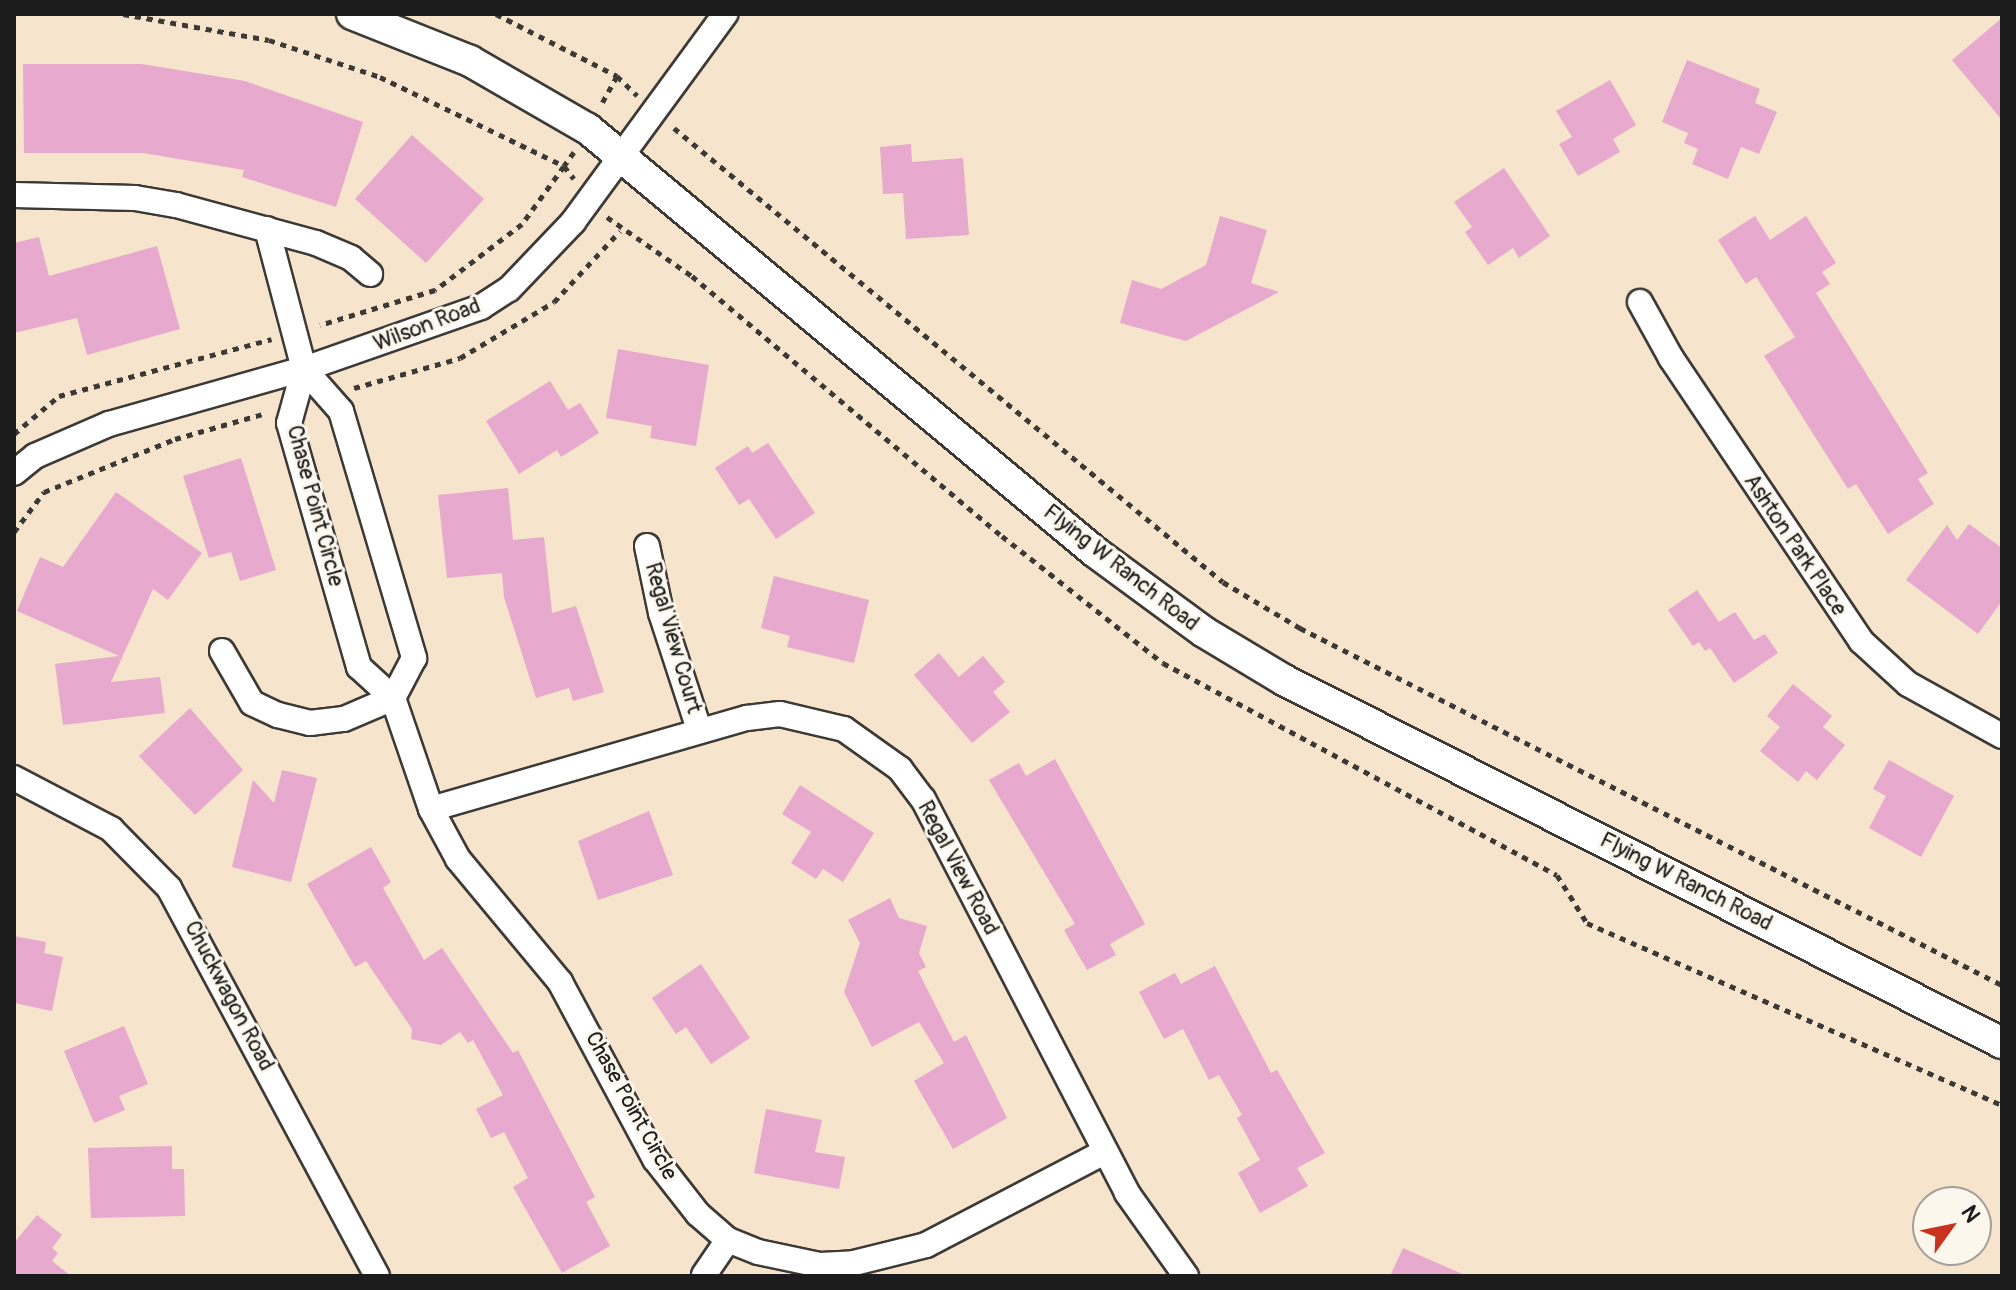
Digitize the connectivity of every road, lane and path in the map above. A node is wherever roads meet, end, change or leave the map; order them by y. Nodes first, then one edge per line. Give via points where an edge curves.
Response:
1 (123, 14) edge
2 (352, 14) edge
3 (725, 14) edge
4 (617, 76) dead end
5 (653, 110) junction
6 (622, 154) junction
7 (564, 166) dead end
8 (14, 195) edge
9 (267, 229) junction
10 (370, 274) dead end
11 (1640, 302) dead end
12 (304, 369) junction
13 (14, 473) edge
14 (647, 546) dead end
15 (222, 651) dead end
16 (393, 698) junction
17 (699, 729) junction
18 (2002, 736) edge
19 (14, 778) edge
20 (431, 809) junction
21 (2002, 985) edge
22 (2002, 1043) edge
23 (1105, 1152) junction
24 (728, 1240) junction
25 (704, 1275) edge
26 (377, 1276) edge
27 (1186, 1276) edge

1 - 7 path via 269,40 366,73
2 - 6 street, Flying W Ranch Road via 470,61 539,98
3 - 5 street, Wilson Road
4 - 5 path
5 - 6 street, Wilson Road
5 - 21 path via 1223,582 1300,628
6 - 12 street, Wilson Road via 573,222 509,289 448,321
6 - 22 street, Flying W Ranch Road via 1095,552 1204,632 1284,680
8 - 9 street via 135,198
9 - 10 street via 351,258
9 - 12 street
11 - 18 street, Ashton Park Place via 1671,358 1861,641 1908,684
12 - 13 street, Wilson Road via 109,424 35,456
12 - 16 street, Chase Point Circle via 289,423 359,667
12 - 16 street via 341,411 414,658
14 - 17 street, Regal View Court via 661,613
15 - 16 street via 252,703 278,715 310,723 344,719
16 - 20 street, Chase Point Circle
17 - 20 street, Regal View Road
17 - 23 street, Regal View Road via 780,714 809,718 844,729 900,769 923,799
19 - 26 street, Chuckwagon Road via 111,829 169,888
20 - 24 street, Chase Point Circle via 458,859 581,1014 655,1159 698,1214
23 - 24 street, Chase Point Circle via 926,1245 889,1257 820,1265
23 - 27 street, Regal View Road
24 - 25 street

